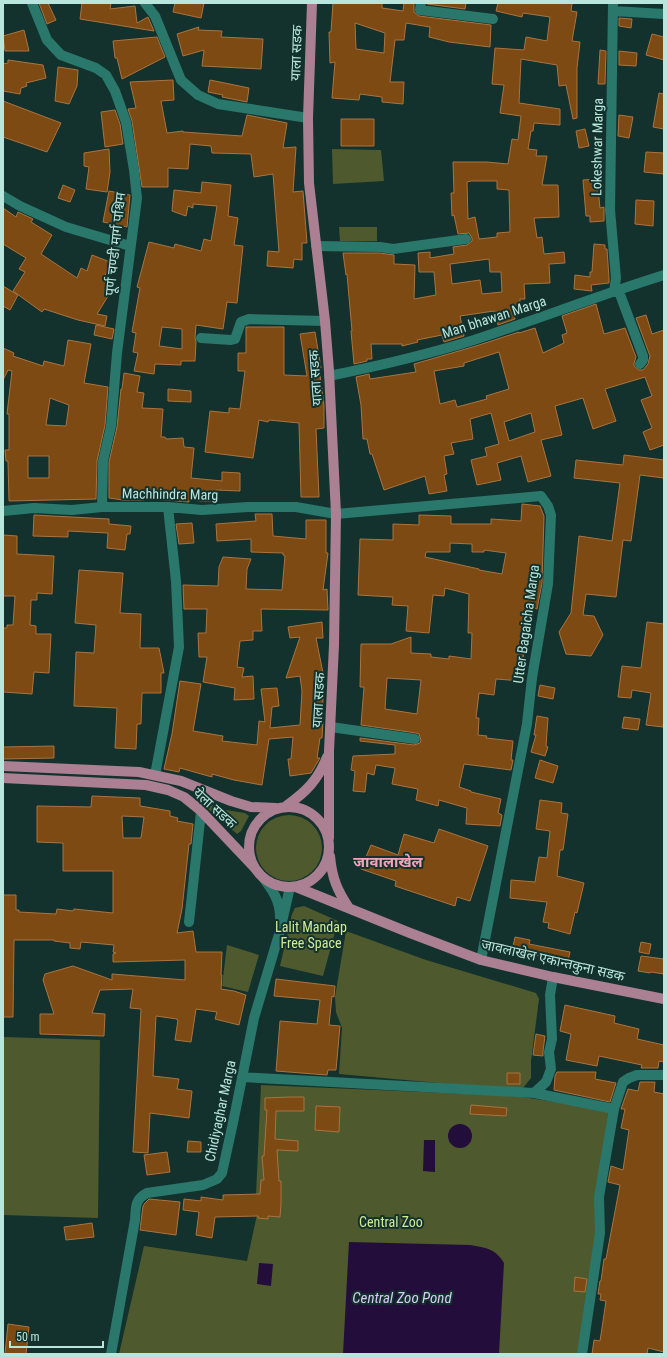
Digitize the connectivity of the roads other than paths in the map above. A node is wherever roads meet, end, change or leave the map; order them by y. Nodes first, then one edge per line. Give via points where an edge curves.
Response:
1 (32, 3) edge
2 (145, 3) edge
3 (312, 3) edge
4 (421, 3) edge
5 (613, 7) edge
6 (664, 14) edge
7 (493, 19) dead end
8 (308, 118) junction
9 (3, 196) edge
10 (466, 239) dead end
11 (130, 246) junction
12 (316, 246) junction
13 (664, 275) edge
14 (616, 290) junction
15 (325, 321) junction
16 (201, 338) dead end
17 (640, 364) dead end
18 (329, 376) junction
19 (102, 507) junction
20 (168, 508) junction
21 (3, 511) edge
22 (336, 514) junction
23 (331, 727) junction
24 (415, 738) dead end
25 (330, 751) junction
26 (3, 766) edge
27 (155, 775) junction
28 (3, 778) edge
29 (281, 807) junction
30 (201, 812) junction
31 (329, 838) junction
32 (329, 853) junction
33 (254, 867) junction
34 (264, 879) junction
35 (293, 887) junction
36 (349, 908) junction
37 (189, 922) dead end
38 (280, 931) junction
39 (481, 960) junction
40 (553, 977) junction
41 (664, 999) edge
42 (664, 1075) edge
43 (242, 1077) junction
44 (534, 1093) junction
45 (614, 1109) junction
46 (112, 1354) edge
47 (582, 1354) edge

1 - 11 street, पूर्ण चण्डी मार्ग पश्चिम via 46,40 61,55 96,68 106,75 115,91 126,122 135,177 137,198
2 - 8 street via 155,16 181,80 198,95 218,104
3 - 8 main road, याला सडक
4 - 7 street via 420,10
5 - 6 street
5 - 14 street, Lokeshwar Marga via 610,210
8 - 12 main road, याला सडक via 309,183
9 - 11 street via 66,227
10 - 12 street via 393,249
11 - 19 street, पूर्ण चण्डी मार्ग पश्चिम via 111,426 103,462
12 - 15 main road, याला सडक
13 - 14 street, Man bhawan Marga
14 - 17 street via 643,356
14 - 18 street, Man bhawan Marga via 413,358
15 - 16 street via 249,319 241,322 235,339
15 - 18 main road, याला सडक
18 - 22 main road, याला सडक
19 - 20 street, Machhindra Marg
19 - 21 street, Machhindra Marg
20 - 22 street, Machhindra Marg via 202,510 296,507
20 - 27 street via 176,581 179,647
22 - 23 main road, याला सडक
22 - 39 street, Utter Bagaicha Marga via 541,496 551,515 548,584 527,724
23 - 24 street
23 - 25 main road, याला सडक
25 - 29 main road via 314,783 301,796
25 - 31 main road, याला सडक
26 - 27 main road via 131,771
27 - 29 main road via 181,780 251,807
28 - 30 main road, येला सडक via 146,785 184,797
29 - 31 main road via 300,808 313,814 323,825
29 - 33 main road via 265,814 251,833 250,856
30 - 33 main road, येला सडक
30 - 37 street
31 - 32 main road
32 - 35 main road via 326,865 318,876 308,883
32 - 36 main road via 338,891
33 - 34 main road
34 - 35 main road via 272,884
34 - 38 street, Chidiyaghar Marga via 278,902
35 - 36 main road, जावलाखेल एकान्तकुना सडक
35 - 38 street, Chidiyaghar Marga
36 - 39 main road, जावलाखेल एकान्तकुना सडक
38 - 43 street, Chidiyaghar Marga via 254,1018
39 - 40 main road, जावलाखेल एकान्तकुना सडक
40 - 41 main road, जावलाखेल एकान्तकुना सडक
40 - 44 street via 550,995 551,1068 546,1082
42 - 45 street via 637,1075 622,1082
43 - 44 street
43 - 46 street, Chidiyaghar Marga via 224,1165 217,1179 203,1185 146,1193 139,1197
44 - 45 street
45 - 47 street via 599,1197 600,1233

